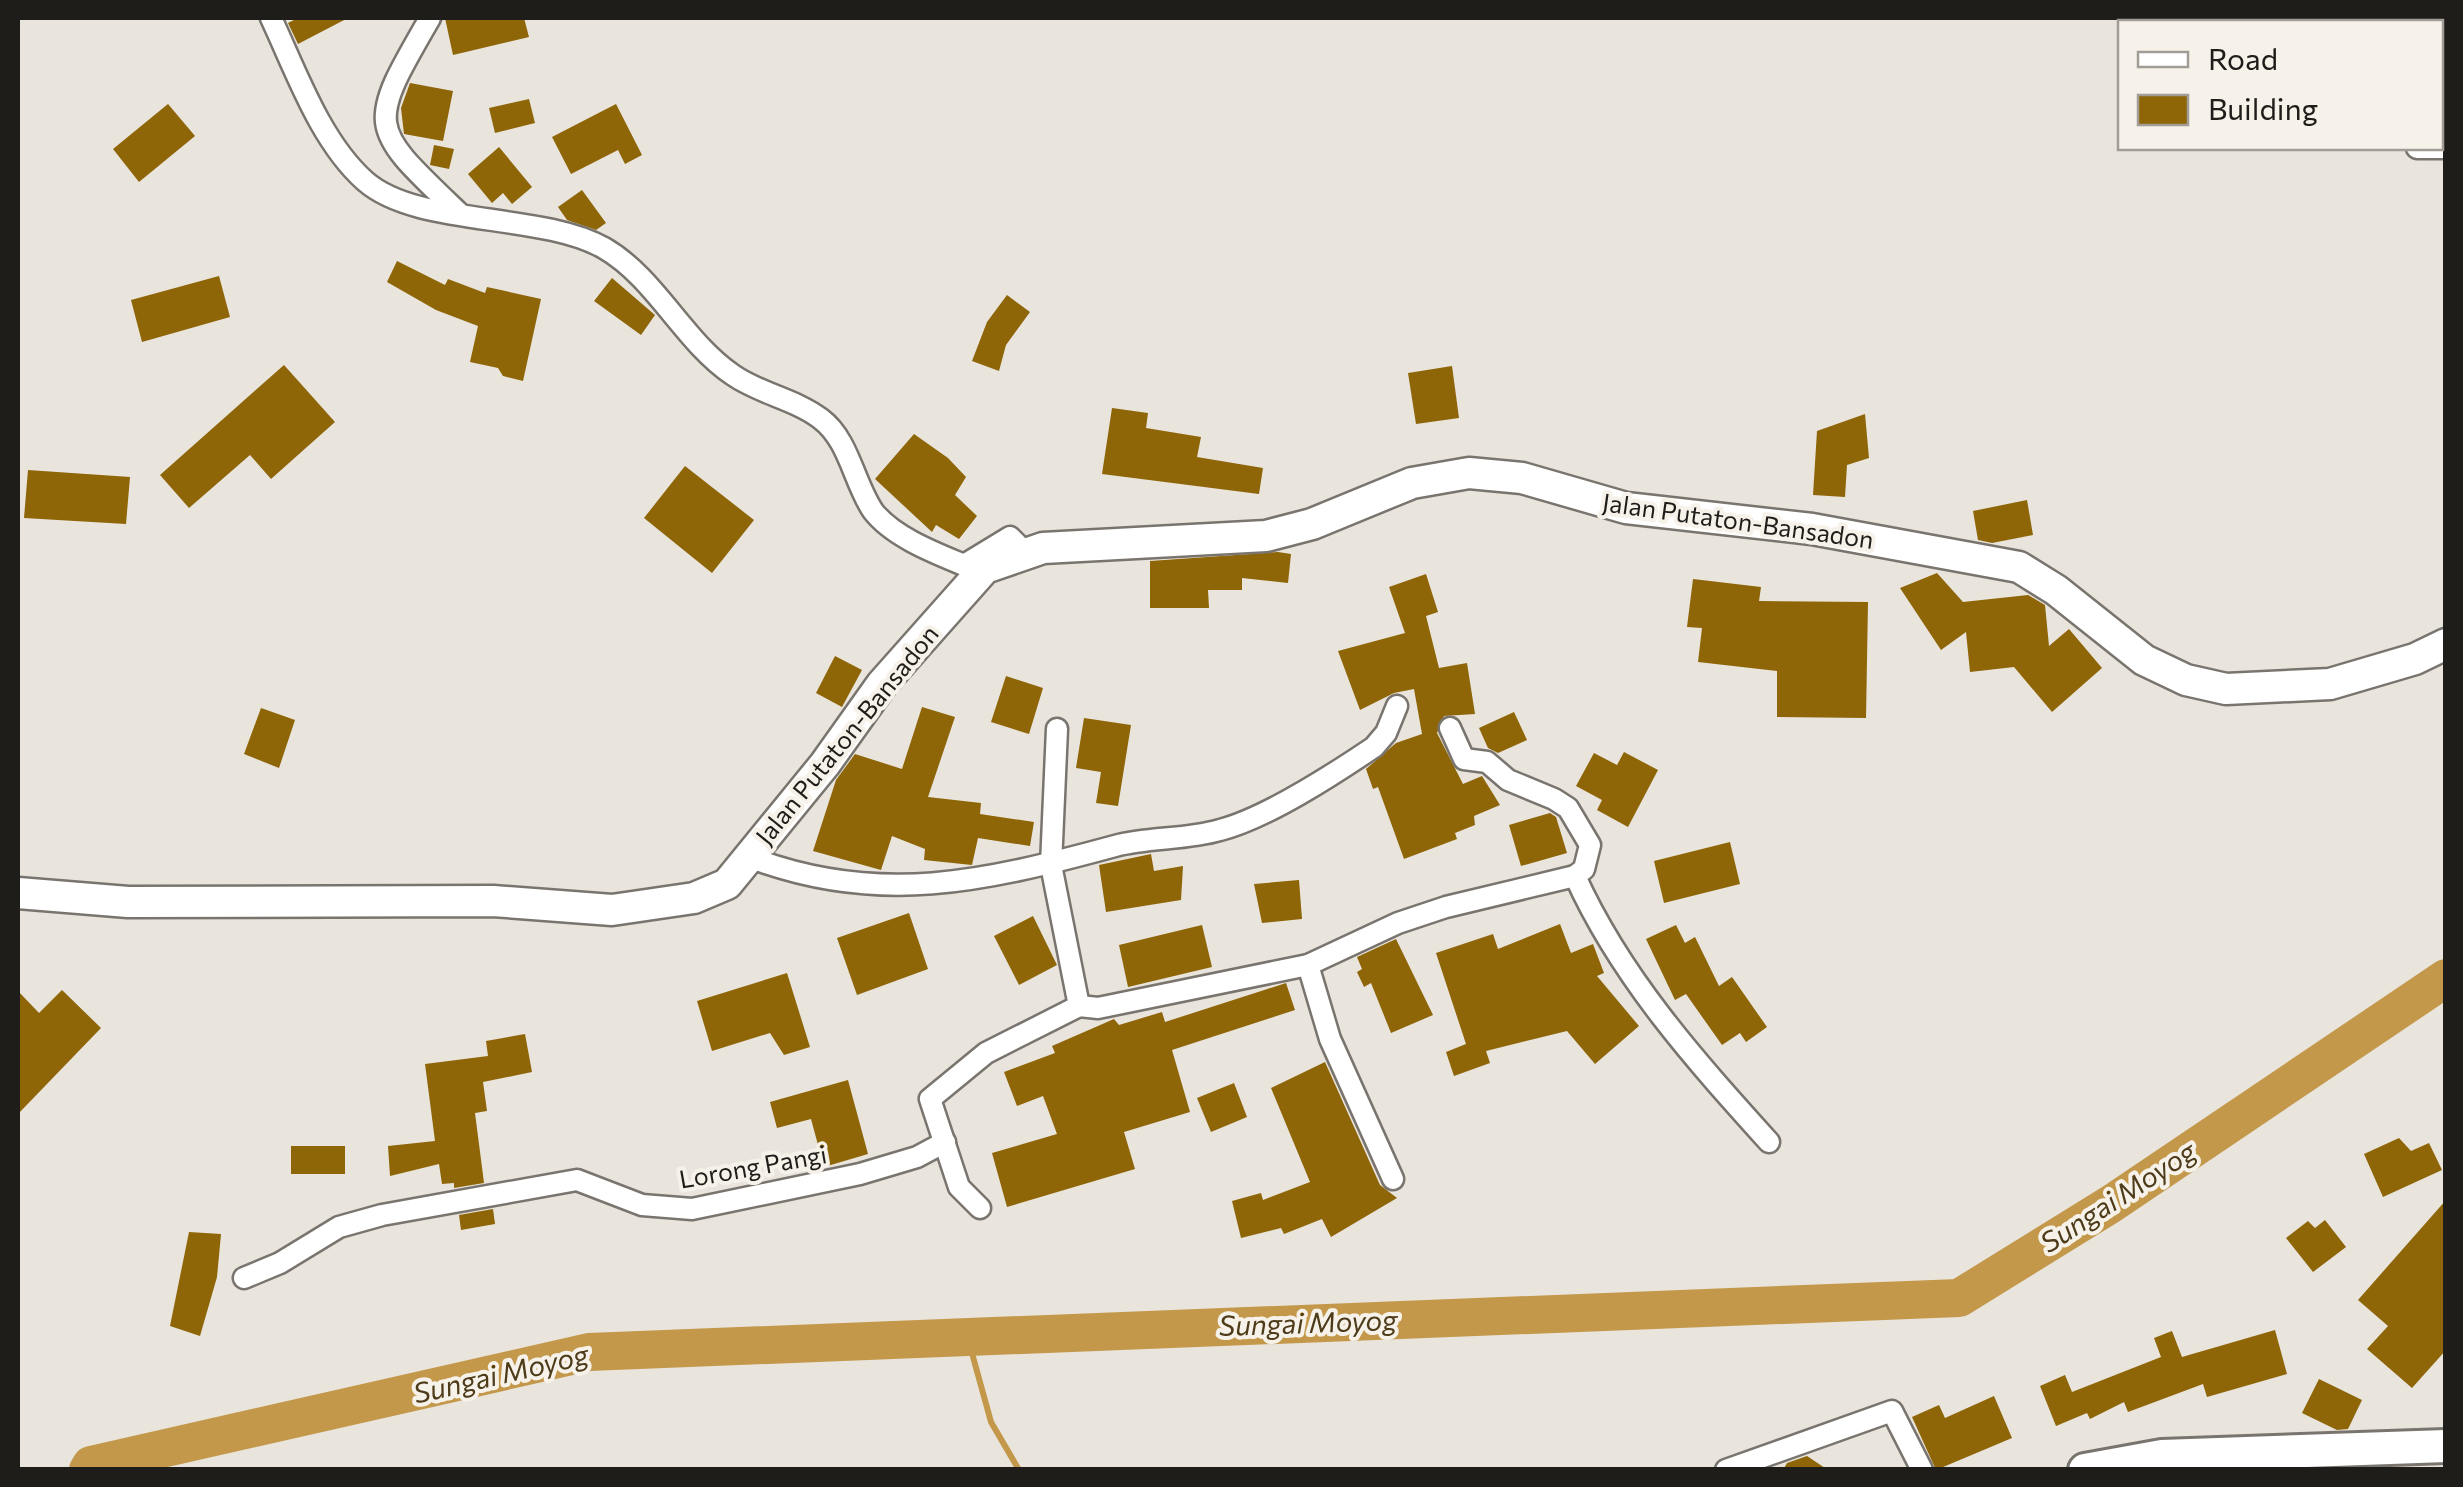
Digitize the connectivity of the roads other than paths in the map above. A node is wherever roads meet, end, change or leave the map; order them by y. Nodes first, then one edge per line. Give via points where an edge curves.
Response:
1 (271, 18) edge
2 (430, 18) edge
3 (459, 213) junction
4 (1027, 554) junction
5 (2446, 644) edge
6 (1396, 706) dead end
7 (1450, 728) dead end
8 (1057, 729) dead end
9 (749, 857) junction
10 (1051, 865) junction
11 (1575, 876) junction
12 (18, 893) edge
13 (1308, 965) junction
14 (1079, 1006) junction
15 (945, 1142) junction
16 (1769, 1142) dead end
17 (1392, 1178) dead end
18 (980, 1208) dead end
19 (244, 1278) dead end
20 (2446, 1446) edge
21 (1726, 1470) edge
22 (1922, 1470) edge
23 (2084, 1470) edge

1 - 3 street via 342,158 390,197
2 - 3 street via 395,78 385,134 395,152
3 - 4 street via 541,228 600,246 624,262 733,376 823,420 874,512 903,535 964,564 1010,538
4 - 5 street, Jalan Putaton-Bansadon via 1145,540 1266,536 1412,483 1496,473 1626,508 1812,530 2019,566 2144,660 2226,689 2330,684
4 - 9 street, Jalan Putaton-Bansadon via 984,568 882,684
6 - 10 street via 1374,747 1246,820
7 - 11 street via 1464,759 1487,762 1508,780 1568,808 1590,846
8 - 10 street
9 - 10 street via 799,876 908,886
9 - 12 street, Jalan Putaton-Bansadon via 727,884 694,898 612,910 493,901 128,902
10 - 14 street
11 - 13 street via 1398,923
11 - 16 street via 1631,980
13 - 14 street via 1098,1008
13 - 17 street via 1330,1039
14 - 15 street via 986,1053 930,1099
15 - 18 street via 958,1187
15 - 19 street, Lorong Pangi via 860,1174 692,1209 642,1205 577,1180 382,1215 339,1227
20 - 23 main road via 2162,1456
21 - 22 street via 1892,1411

